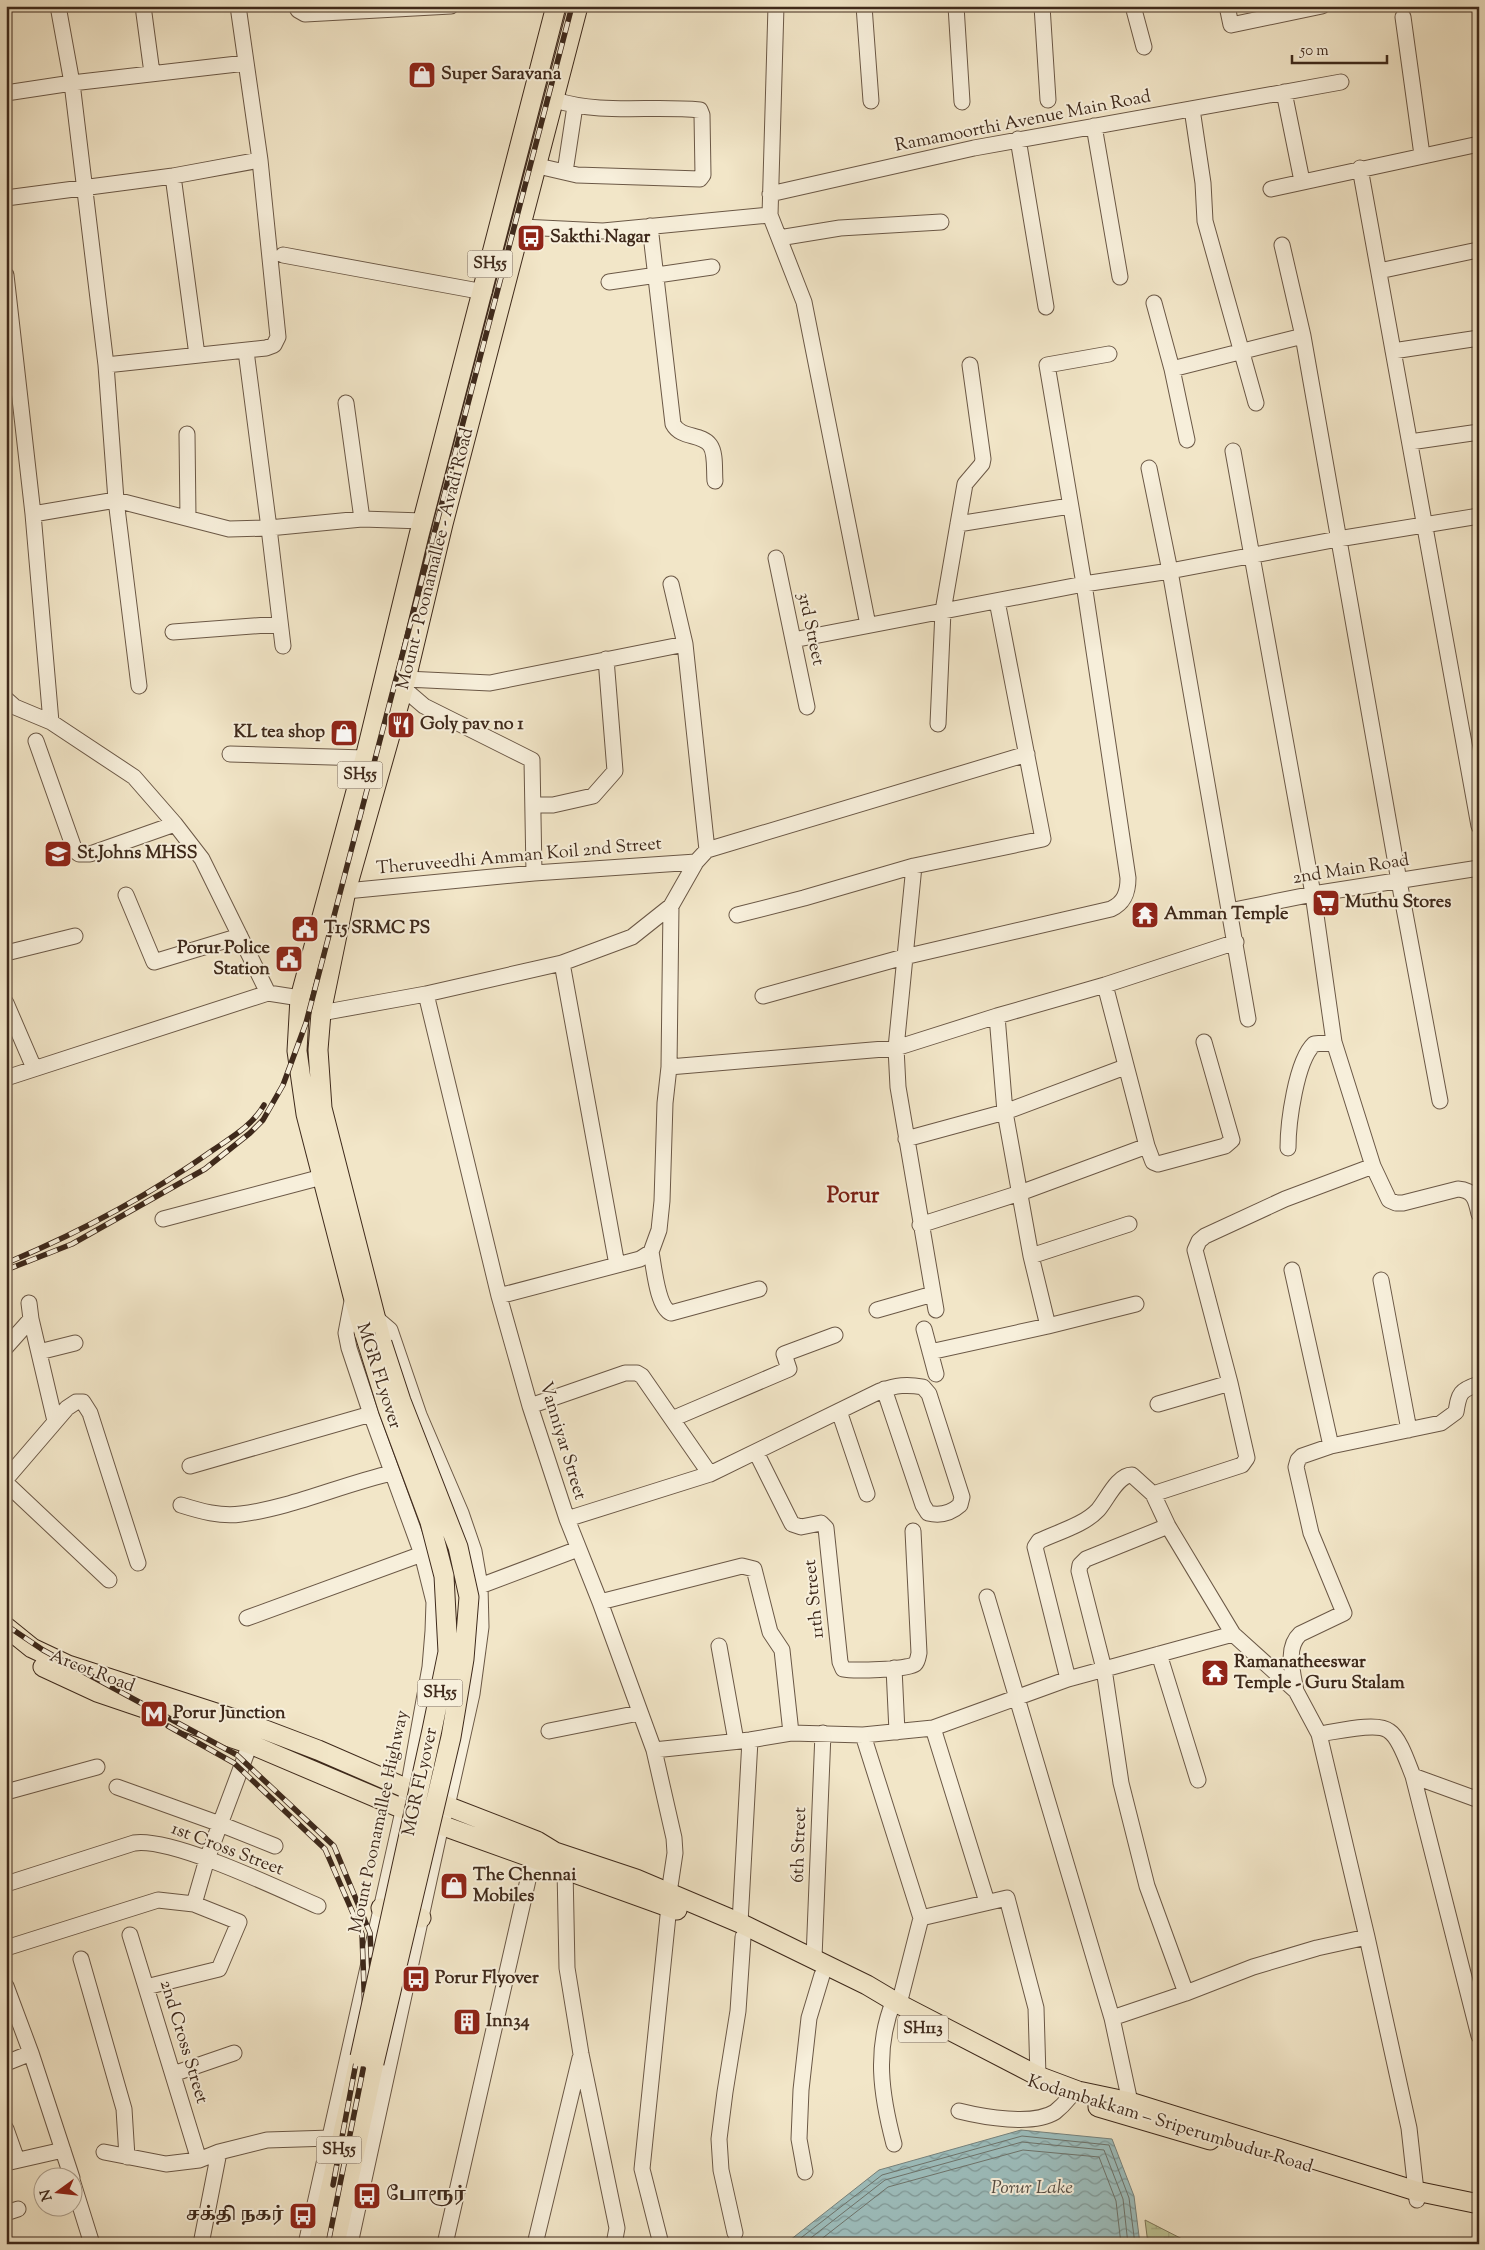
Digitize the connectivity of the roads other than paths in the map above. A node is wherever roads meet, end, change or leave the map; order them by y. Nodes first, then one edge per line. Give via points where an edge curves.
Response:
1 (58, 6) edge
2 (143, 6) edge
3 (238, 6) edge
4 (296, 6) edge
5 (447, 6) edge
6 (451, 6) edge
7 (556, 6) edge
8 (578, 6) edge
9 (776, 6) edge
10 (864, 6) edge
11 (956, 6) edge
12 (1042, 6) edge
13 (1133, 6) edge
14 (1226, 6) edge
15 (1322, 6) edge
16 (357, 9) edge
17 (1403, 17) dead end
18 (1144, 46) dead end
19 (246, 63) junction
20 (152, 73) junction
21 (1341, 82) dead end
22 (72, 83) junction
23 (1284, 92) junction
24 (6, 93) edge
25 (555, 100) junction
26 (1048, 100) dead end
27 (871, 101) dead end
28 (962, 102) dead end
29 (575, 106) junction
30 (1192, 109) junction
31 (1094, 126) junction
32 (1018, 139) junction
33 (1479, 144) edge
34 (1422, 156) junction
35 (260, 160) junction
36 (538, 166) junction
37 (1360, 168) junction
38 (566, 172) junction
39 (173, 176) junction
40 (1302, 181) junction
41 (83, 187) junction
42 (1271, 189) dead end
43 (770, 194) junction
44 (6, 198) edge
45 (770, 215) junction
46 (941, 222) dead end
47 (650, 226) junction
48 (522, 227) junction
49 (779, 238) junction
50 (1282, 245) dead end
51 (1473, 251) dead end
52 (283, 255) dead end
53 (712, 267) dead end
54 (1378, 272) junction
55 (656, 275) junction
56 (1120, 277) dead end
57 (7, 282) edge
58 (609, 282) dead end
59 (484, 292) junction
60 (1154, 303) dead end
61 (1046, 307) dead end
62 (1303, 336) junction
63 (1479, 338) edge
64 (1241, 350) junction
65 (246, 351) junction
66 (1393, 351) junction
67 (1109, 354) dead end
68 (197, 355) junction
69 (106, 365) junction
70 (970, 365) dead end
71 (1172, 369) junction
72 (346, 403) dead end
73 (1256, 403) dead end
74 (450, 420) junction
75 (470, 425) junction
76 (1479, 432) edge
77 (186, 434) dead end
78 (1187, 440) dead end
79 (1410, 442) junction
80 (1233, 450) dead end
81 (1149, 468) dead end
82 (715, 480) dead end
83 (116, 500) junction
84 (1070, 506) junction
85 (33, 514) junction
86 (1479, 516) edge
87 (188, 518) junction
88 (362, 519) junction
89 (958, 524) junction
90 (1426, 526) junction
91 (270, 528) junction
92 (421, 528) junction
93 (1338, 539) junction
94 (439, 542) junction
95 (1251, 555) junction
96 (776, 558) dead end
97 (1170, 571) junction
98 (672, 584) dead end
99 (1084, 584) junction
100 (997, 601) junction
101 (943, 611) junction
102 (280, 624) junction
103 (868, 625) junction
104 (173, 632) dead end
105 (793, 640) junction
106 (685, 644) junction
107 (283, 646) dead end
108 (606, 659) junction
109 (405, 684) junction
110 (139, 686) dead end
111 (9, 706) edge
112 (807, 707) dead end
113 (51, 722) junction
114 (938, 724) dead end
115 (36, 741) dead end
116 (230, 754) dead end
117 (1027, 754) junction
118 (365, 758) junction
119 (532, 805) junction
120 (360, 810) junction
121 (175, 824) junction
122 (1479, 826) edge
123 (708, 850) junction
124 (696, 862) junction
125 (914, 866) junction
126 (1479, 868) edge
127 (534, 873) junction
128 (1398, 881) junction
129 (346, 891) junction
130 (1312, 894) junction
131 (126, 895) dead end
132 (671, 906) junction
133 (1230, 911) junction
134 (737, 915) dead end
135 (75, 936) dead end
136 (240, 936) junction
137 (1236, 942) junction
138 (6, 953) edge
139 (904, 957) junction
140 (562, 963) junction
141 (1105, 985) junction
142 (268, 993) junction
143 (426, 994) junction
144 (763, 996) dead end
145 (300, 998) junction
146 (6, 1003) edge
147 (321, 1013) junction
148 (997, 1016) junction
149 (1248, 1018) dead end
150 (1204, 1042) dead end
151 (1334, 1042) junction
152 (896, 1048) junction
153 (669, 1067) junction
154 (1125, 1067) junction
155 (34, 1068) junction
156 (6, 1078) edge
157 (1440, 1101) dead end
158 (1005, 1112) junction
159 (906, 1139) junction
160 (1147, 1146) junction
161 (1288, 1148) dead end
162 (1373, 1166) junction
163 (322, 1177) junction
164 (1020, 1193) junction
165 (1479, 1214) edge
166 (163, 1220) dead end
167 (1129, 1224) dead end
168 (920, 1225) junction
169 (651, 1252) junction
170 (1031, 1256) junction
171 (617, 1265) junction
172 (1292, 1270) dead end
173 (1381, 1280) dead end
174 (759, 1289) dead end
175 (933, 1294) junction
176 (353, 1296) junction
177 (499, 1296) junction
178 (29, 1303) dead end
179 (1136, 1304) dead end
180 (877, 1310) dead end
181 (936, 1310) dead end
182 (376, 1318) junction
183 (31, 1319) junction
184 (1048, 1326) junction
185 (924, 1329) dead end
186 (835, 1335) dead end
187 (75, 1343) dead end
188 (6, 1347) edge
189 (39, 1352) junction
190 (930, 1352) junction
191 (936, 1374) dead end
192 (1230, 1383) junction
193 (1479, 1384) edge
194 (884, 1389) junction
195 (1158, 1404) dead end
196 (530, 1406) junction
197 (839, 1411) junction
198 (371, 1414) junction
199 (672, 1419) junction
200 (55, 1421) junction
201 (1409, 1430) junction
202 (1331, 1446) junction
203 (756, 1452) junction
204 (190, 1466) dead end
205 (392, 1473) junction
206 (710, 1474) junction
207 (6, 1479) edge
208 (6, 1483) edge
209 (867, 1494) dead end
210 (1152, 1494) junction
211 (181, 1505) dead end
212 (567, 1519) junction
213 (1168, 1526) junction
214 (914, 1530) dead end
215 (578, 1549) junction
216 (422, 1554) junction
217 (138, 1562) dead end
218 (109, 1580) dead end
219 (480, 1586) junction
220 (987, 1597) dead end
221 (600, 1602) junction
222 (247, 1618) dead end
223 (6, 1627) edge
224 (1233, 1634) junction
225 (6, 1644) edge
226 (719, 1646) dead end
227 (1159, 1654) junction
228 (894, 1668) junction
229 (1104, 1670) junction
230 (1068, 1679) junction
231 (1296, 1691) junction
232 (1017, 1696) junction
233 (422, 1710) junction
234 (639, 1713) junction
235 (466, 1721) junction
236 (933, 1728) junction
237 (548, 1730) dead end
238 (897, 1732) junction
239 (791, 1733) junction
240 (823, 1733) junction
241 (1319, 1734) junction
242 (863, 1735) junction
243 (743, 1741) junction
244 (250, 1744) junction
245 (654, 1750) junction
246 (97, 1767) dead end
247 (1413, 1776) junction
248 (1198, 1780) dead end
249 (117, 1787) dead end
250 (408, 1789) junction
251 (6, 1792) edge
252 (1479, 1800) edge
253 (447, 1806) junction
254 (402, 1810) junction
255 (220, 1824) junction
256 (440, 1825) junction
257 (275, 1846) dead end
258 (533, 1858) junction
259 (207, 1859) junction
260 (565, 1869) junction
261 (6, 1884) edge
262 (669, 1900) junction
263 (987, 1902) junction
264 (194, 1904) junction
265 (318, 1906) dead end
266 (381, 1908) junction
267 (421, 1918) junction
268 (920, 1918) junction
269 (741, 1930) junction
270 (130, 1935) dead end
271 (1367, 1937) junction
272 (6, 1948) edge
273 (814, 1958) junction
274 (81, 1959) dead end
275 (822, 1976) junction
276 (6, 1986) edge
277 (146, 1987) junction
278 (1186, 1993) junction
279 (894, 2005) junction
280 (1112, 2018) junction
281 (1479, 2036) edge
282 (31, 2053) junction
283 (234, 2053) dead end
284 (581, 2054) junction
285 (6, 2063) edge
286 (173, 2074) junction
287 (1038, 2076) junction
288 (1069, 2098) junction
289 (1130, 2102) junction
290 (959, 2111) dead end
291 (1162, 2119) junction
292 (6, 2129) edge
293 (331, 2138) junction
294 (894, 2144) dead end
295 (63, 2150) junction
296 (104, 2152) dead end
297 (219, 2152) junction
298 (127, 2157) junction
299 (199, 2160) junction
300 (12, 2162) edge
301 (69, 2168) edge
302 (805, 2172) dead end
303 (1417, 2195) junction
304 (1479, 2204) edge
305 (82, 2212) edge
306 (1479, 2215) edge
307 (735, 2233) dead end
308 (92, 2244) edge
309 (201, 2244) edge
310 (306, 2244) edge
311 (318, 2244) edge
312 (336, 2244) edge
313 (350, 2244) edge
314 (445, 2244) edge
315 (535, 2244) edge
316 (614, 2244) edge
317 (661, 2244) edge

1 - 22 street
2 - 20 street
3 - 19 street
4 - 16 street via 306,14
5 - 6 street
5 - 16 street
7 - 59 main road, Mount - Poonamallee - Avadi Road / SH55
8 - 25 main road, Mount - Poonamallee - Avadi Road / SH55
9 - 43 street
10 - 27 street
11 - 28 street
12 - 26 street
13 - 18 street
14 - 15 street via 1231,25
17 - 34 street
19 - 20 street
19 - 35 street
20 - 22 street
21 - 23 street, Ramamoorthi Avenue Main Road
22 - 24 street
22 - 41 street
23 - 30 street, Ramamoorthi Avenue Main Road
23 - 40 street
25 - 29 street
25 - 36 main road, Mount - Poonamallee - Avadi Road / SH55
29 - 38 street
29 - 38 street via 700,110 703,175 700,179
30 - 31 street, Ramamoorthi Avenue Main Road
30 - 64 street via 1205,221
31 - 32 street, Ramamoorthi Avenue Main Road
31 - 56 street
32 - 43 street, Ramamoorthi Avenue Main Road
32 - 61 street
33 - 34 street
34 - 37 street
35 - 39 street
35 - 65 street via 278,337 274,345
36 - 38 street
36 - 48 main road, Mount - Poonamallee - Avadi Road / SH55
37 - 40 street
37 - 54 street
39 - 41 street
39 - 68 street
40 - 42 street
41 - 44 street
41 - 69 street
43 - 45 street
45 - 47 street
45 - 49 street
46 - 49 street via 840,228
47 - 48 street via 603,231
47 - 55 street
48 - 75 main road, Mount - Poonamallee - Avadi Road / SH55
49 - 103 street via 804,302
50 - 62 street
51 - 54 street
52 - 59 street
53 - 55 street
54 - 66 street
55 - 58 street
55 - 82 street via 673,424 681,433 710,446
57 - 85 street
59 - 74 main road, Mount - Poonamallee - Avadi Road / SH55
60 - 71 street
62 - 64 street
62 - 93 street
63 - 66 street
64 - 71 street
64 - 73 street
65 - 68 street
65 - 91 street
66 - 79 street
67 - 84 street via 1047,365
68 - 69 street
69 - 83 street
70 - 89 street via 983,459 965,484
71 - 78 street
72 - 88 street
74 - 75 main road
74 - 92 main road, Mount - Poonamallee - Avadi Road / SH55
75 - 94 main road, Mount - Poonamallee - Avadi Road / SH55
76 - 79 street
77 - 87 street
79 - 90 street
80 - 95 street
81 - 97 street
83 - 85 street
83 - 87 street
83 - 110 street
84 - 89 street
84 - 99 street
85 - 113 street
86 - 90 street
87 - 91 street via 229,530
88 - 91 street
88 - 92 street
89 - 101 street
90 - 93 street
90 - 122 street
91 - 102 street
92 - 94 main road
92 - 118 main road, Mount - Poonamallee - Avadi Road / SH55
93 - 95 street
93 - 128 street
94 - 109 main road, Mount - Poonamallee - Avadi Road / SH55
95 - 97 street
95 - 130 street
96 - 105 street, 3rd Street
97 - 99 street
97 - 133 street
98 - 106 street
99 - 100 street
99 - 139 street via 1128,890 1118,905 1110,909
100 - 101 street
100 - 117 street
101 - 103 street
101 - 114 street
102 - 104 street
102 - 107 street
103 - 105 street
105 - 112 street, 3rd Street
106 - 108 street
106 - 123 street
108 - 109 street via 490,683
108 - 119 street via 615,771 593,796 553,805
109 - 119 street via 424,706 532,760
109 - 120 main road, Mount - Poonamallee - Avadi Road / SH55
111 - 113 street
113 - 121 street via 134,777
115 - 121 street via 75,851 79,854 90,854
116 - 118 street
117 - 123 street
117 - 125 street via 1043,839
118 - 120 main road, Mount - Poonamallee - Avadi Road / SH55
119 - 127 street
120 - 129 main road, Mount - Poonamallee - Avadi Road / SH55
120 - 145 main road, Mount - Poonamallee - Avadi Road / SH55
121 - 136 street via 202,859
123 - 124 street
124 - 127 street, Theruveedhi Amman Koil 2nd Street
124 - 132 street
125 - 134 street
125 - 139 street
126 - 128 street, 2nd Main Road
127 - 129 street, Theruveedhi Amman Koil 2nd Street
128 - 130 street, 2nd Main Road
128 - 157 street
129 - 147 main road, Mount - Poonamallee - Avadi Road / SH55
130 - 133 street, 2nd Main Road
130 - 151 street
131 - 136 street via 154,962
132 - 140 street via 632,937
132 - 153 street
133 - 137 street
135 - 138 street
136 - 142 street
137 - 141 street
137 - 149 street
139 - 144 street
139 - 152 street
140 - 143 street
140 - 171 street
141 - 148 street
141 - 154 street
142 - 145 street
142 - 155 street
143 - 147 street
143 - 177 street, Vanniyar Street
145 - 163 main road, Mount - Poonamallee - Avadi Road / SH55 via 297,1051 306,1114
146 - 155 street
147 - 182 main road, Mount - Poonamallee - Avadi Road / SH55 via 318,1050 322,1108
148 - 152 street
148 - 158 street
150 - 160 street via 1231,1134 1230,1143 1158,1164 1153,1162
151 - 161 street via 1314,1044 1306,1058 1292,1101
151 - 162 street
152 - 153 street
152 - 159 street
153 - 169 street via 662,1201 659,1230
154 - 158 street
154 - 160 street
155 - 156 street
158 - 159 street
158 - 164 street
159 - 168 street
160 - 164 street
162 - 165 street via 1389,1200 1403,1203 1458,1189 1466,1190 1475,1198
162 - 192 street via 1285,1199 1206,1236 1196,1245
163 - 166 street
163 - 176 main road, Mount - Poonamallee - Avadi Road / SH55
164 - 168 street
164 - 170 street
167 - 170 street
168 - 175 street
169 - 171 street via 640,1259
169 - 174 street via 662,1303 671,1313
170 - 184 street
171 - 177 street
172 - 202 street
173 - 201 street
175 - 180 street
175 - 181 street
176 - 198 street, Mount Poonamallee Highway via 346,1332
176 - 311 main road, MGR FLyover / SH55, bridge via 388,1409 430,1522 444,1576 448,1652
177 - 196 street, Vanniyar Street
178 - 183 street
179 - 184 street
182 - 219 street via 390,1330 419,1415 464,1521 474,1551
182 - 312 main road, MGR FLyover / SH55, bridge via 401,1400 458,1547 469,1597 464,1659 451,1737 374,2063
183 - 188 street
183 - 189 street
184 - 190 street
185 - 190 street
186 - 199 street via 784,1354 789,1369
187 - 189 street
189 - 200 street
190 - 191 street
192 - 195 street
192 - 210 street via 1247,1454 1246,1463
193 - 201 street via 1462,1390 1456,1412 1450,1419
194 - 194 street via 908,1384 923,1387 929,1394 962,1497 954,1510 936,1515 928,1513 923,1506
194 - 197 street
196 - 199 street via 631,1372 642,1376
196 - 212 street, Vanniyar Street
197 - 203 street
197 - 209 street
198 - 204 street
198 - 205 street, Mount Poonamallee Highway
199 - 206 street
200 - 207 street
200 - 217 street via 76,1402 87,1405
201 - 202 street
202 - 231 street via 1302,1456 1296,1467 1312,1533 1344,1613 1295,1639 1291,1653
203 - 206 street
203 - 228 street, 11th Street via 792,1524 801,1527 821,1523 826,1528 842,1669
205 - 211 street via 241,1514 213,1513
205 - 216 street, Mount Poonamallee Highway
206 - 212 street
208 - 218 street
210 - 213 street
210 - 230 street via 1132,1476 1125,1476 1096,1511 1037,1542 1036,1554
212 - 215 street, Vanniyar Street
213 - 224 street
213 - 229 street via 1086,1559 1080,1565
214 - 228 street via 918,1658 912,1666
215 - 219 street
215 - 221 street, Vanniyar Street
216 - 222 street
216 - 233 street, Mount Poonamallee Highway via 434,1602 430,1667
219 - 235 street via 481,1627
220 - 232 street
221 - 234 street, Vanniyar Street
221 - 239 street via 742,1566 754,1569 770,1632 782,1650
223 - 250 main road, Arcot Road / SH113 via 32,1648 68,1665 256,1726
224 - 227 street
224 - 231 street
225 - 244 main road, Arcot Road / SH113 via 28,1660 97,1692
226 - 243 street
227 - 229 street
227 - 248 street
228 - 238 street
229 - 230 street
229 - 278 street via 1121,1783 1147,1886
230 - 232 street
231 - 241 street
232 - 236 street
232 - 280 street
233 - 235 street
233 - 250 street, Mount Poonamallee Highway
234 - 237 street
234 - 245 street, Vanniyar Street
235 - 253 street
236 - 238 street
236 - 263 street
238 - 242 street
239 - 240 street
239 - 243 street
240 - 242 street
240 - 273 street, 6th Street
241 - 247 street via 1383,1728 1390,1731 1396,1737
241 - 271 street
242 - 268 street
243 - 245 street
243 - 269 street
244 - 254 main road, Arcot Road / SH113
244 - 255 street
245 - 262 street, Vanniyar Street via 674,1846
246 - 251 street
247 - 252 street
247 - 281 street
249 - 255 street
250 - 253 main road, Kodambakkam – Sriperumbudur Road / SH113
250 - 254 street, Mount Poonamallee Highway
253 - 256 street
253 - 262 main road, Kodambakkam – Sriperumbudur Road / SH113 via 555,1852 636,1879
254 - 256 main road, Kodambakkam – Sriperumbudur Road / SH113
254 - 266 street, Mount Poonamallee Highway
255 - 257 street
255 - 259 street
256 - 258 main road, Kodambakkam – Sriperumbudur Road / SH113
256 - 267 street
258 - 260 main road, Kodambakkam – Sriperumbudur Road / SH113
258 - 314 street
259 - 261 street, 1st Cross Street via 143,1841
259 - 264 street
259 - 265 street, 1st Cross Street
260 - 262 main road, Kodambakkam – Sriperumbudur Road / SH113
260 - 284 street via 567,1968
262 - 269 main road, Kodambakkam – Sriperumbudur Road / SH113
262 - 317 street, Vanniyar Street via 642,2169
263 - 268 street
263 - 287 street via 1007,1898 1036,2008
264 - 272 street via 152,1900
264 - 277 street via 239,1922 219,1969
266 - 267 main road
266 - 293 street, Mount Poonamallee Highway
267 - 313 street
268 - 279 street
269 - 273 main road, Kodambakkam – Sriperumbudur Road / SH113
269 - 275 main road, Kodambakkam – Sriperumbudur Road / SH113
269 - 307 street via 738,2011 720,2139 721,2170
270 - 277 street, 2nd Cross Street
271 - 278 street via 1253,1967
271 - 303 street via 1409,2128
273 - 279 main road, Kodambakkam – Sriperumbudur Road / SH113 via 867,1985
274 - 298 street via 124,2109
275 - 279 main road, Kodambakkam – Sriperumbudur Road / SH113
275 - 302 street via 809,2018 801,2090 799,2139
276 - 282 street
277 - 286 street, 2nd Cross Street
278 - 280 street
279 - 287 main road, Kodambakkam – Sriperumbudur Road / SH113
279 - 288 main road, Kodambakkam – Sriperumbudur Road / SH113 via 1034,2086
279 - 294 street via 883,2031 881,2056 886,2113
280 - 289 street
282 - 285 street
282 - 295 street
283 - 286 street
284 - 315 street
284 - 316 street via 617,2228
286 - 299 street, 2nd Cross Street
287 - 289 main road, Kodambakkam – Sriperumbudur Road / SH113 via 1078,2092
288 - 290 street via 1055,2112 1038,2117 992,2119
288 - 291 main road, Kodambakkam – Sriperumbudur Road / SH113
289 - 291 main road, Kodambakkam – Sriperumbudur Road / SH113
291 - 303 main road, Kodambakkam – Sriperumbudur Road / SH113
292 - 300 street
293 - 297 street via 267,2140
293 - 310 street, Mount Poonamallee Highway
295 - 300 street
295 - 301 street
296 - 298 street
297 - 299 street
297 - 309 street
298 - 299 street via 166,2164
303 - 304 main road, Kodambakkam – Sriperumbudur Road / SH113
303 - 306 main road, Kodambakkam – Sriperumbudur Road / SH113
305 - 308 street

